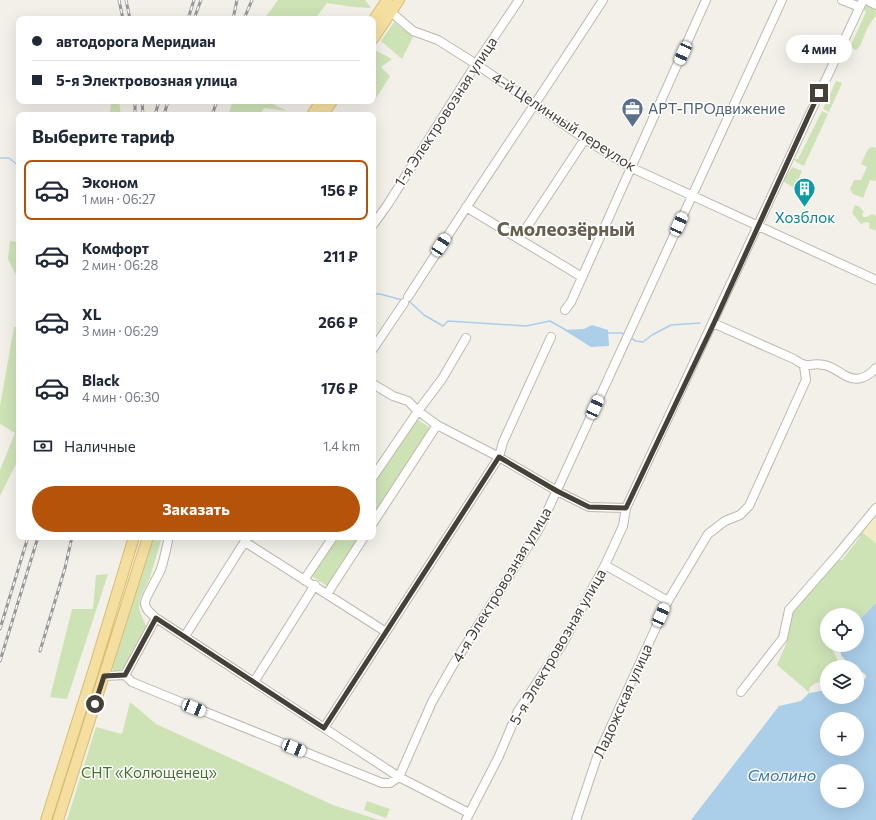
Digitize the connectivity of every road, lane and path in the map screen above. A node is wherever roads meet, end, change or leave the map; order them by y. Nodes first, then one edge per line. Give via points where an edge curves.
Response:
1 (387, 0) edge
2 (400, 0) edge
3 (519, 0) edge
4 (603, 0) edge
5 (706, 0) edge
6 (782, 0) edge
7 (842, 0) edge
8 (863, 2) edge
9 (876, 5) edge
10 (391, 12) junction
11 (376, 16) edge
12 (376, 34) edge
13 (476, 64) junction
14 (535, 105) junction
15 (585, 139) junction
16 (632, 168) junction
17 (692, 196) junction
18 (466, 206) junction
19 (376, 221) edge
20 (758, 226) junction
21 (519, 240) junction
22 (582, 277) junction
23 (876, 280) edge
24 (565, 310) dead end
25 (714, 323) junction
26 (551, 337) dead end
27 (466, 338) dead end
28 (376, 345) edge
29 (804, 366) junction
30 (876, 368) edge
31 (376, 386) edge
32 (418, 411) junction
33 (437, 425) junction
34 (499, 457) junction
35 (376, 473) edge
36 (557, 491) junction
37 (626, 508) junction
38 (876, 508) edge
39 (376, 518) edge
40 (133, 540) edge
41 (147, 540) edge
42 (168, 540) edge
43 (245, 540) edge
44 (247, 540) edge
45 (330, 540) edge
46 (362, 540) edge
47 (605, 565) junction
48 (304, 580) junction
49 (314, 586) junction
50 (327, 594) junction
51 (668, 601) junction
52 (156, 618) junction
53 (386, 632) junction
54 (185, 636) junction
55 (93, 672) junction
56 (125, 675) junction
57 (104, 676) junction
58 (254, 682) junction
59 (741, 692) dead end
60 (324, 728) junction
61 (399, 777) junction
62 (467, 817) edge
63 (46, 820) edge
64 (58, 820) edge
65 (576, 820) edge

1 - 11 main road
2 - 10 main road
3 - 13 street, 1-я Электровозная улица
4 - 14 street
5 - 16 street
6 - 17 street, 4-я Электровозная улица
7 - 8 street
8 - 9 street
8 - 20 street, 5-я Электровозная улица
10 - 12 main road
10 - 13 street, 4-й Целинный переулок via 412,31 438,40
13 - 14 street, 4-й Целинный переулок
13 - 19 street, 1-я Электровозная улица
14 - 15 street, 4-й Целинный переулок
14 - 18 street
15 - 16 street, 4-й Целинный переулок
15 - 21 street
16 - 17 street, 4-й Целинный переулок
16 - 22 street
17 - 20 street, 4-й Целинный переулок
17 - 36 street, 4-я Электровозная улица
18 - 21 street
18 - 28 street
20 - 23 street, 4-й Целинный переулок
20 - 25 street, 5-я Электровозная улица
21 - 22 street
22 - 24 street
25 - 29 street via 794,359
25 - 37 street, 5-я Электровозная улица
26 - 34 street via 503,442
27 - 32 street via 442,379
29 - 30 street via 823,364 831,366 847,377 861,378
29 - 51 street, Ладожская улица via 806,380 749,506 740,515 725,521 708,534
31 - 32 street via 408,401
32 - 33 street
32 - 35 street
33 - 34 street
33 - 39 street
34 - 36 street
34 - 53 street
36 - 37 street via 589,507
36 - 61 street, 4-я Электровозная улица via 540,527 432,702
37 - 47 street, 5-я Электровозная улица via 623,526
38 - 59 street via 789,610 782,638
40 - 55 main road
41 - 57 main road
42 - 52 street via 161,568 145,603 146,608
43 - 54 street
44 - 48 street
45 - 48 street
46 - 50 street
47 - 51 street
47 - 62 street, 5-я Электровозная улица via 562,645 518,711 499,756
48 - 49 street
49 - 50 street
49 - 58 street
50 - 53 street
51 - 65 street, Ладожская улица via 597,757
52 - 54 street
52 - 56 street
53 - 60 street
54 - 58 street
55 - 57 main road
55 - 63 main road
56 - 57 street
56 - 61 street via 132,682 382,783 390,783
57 - 64 main road
58 - 60 street
60 - 61 street
61 - 62 street

